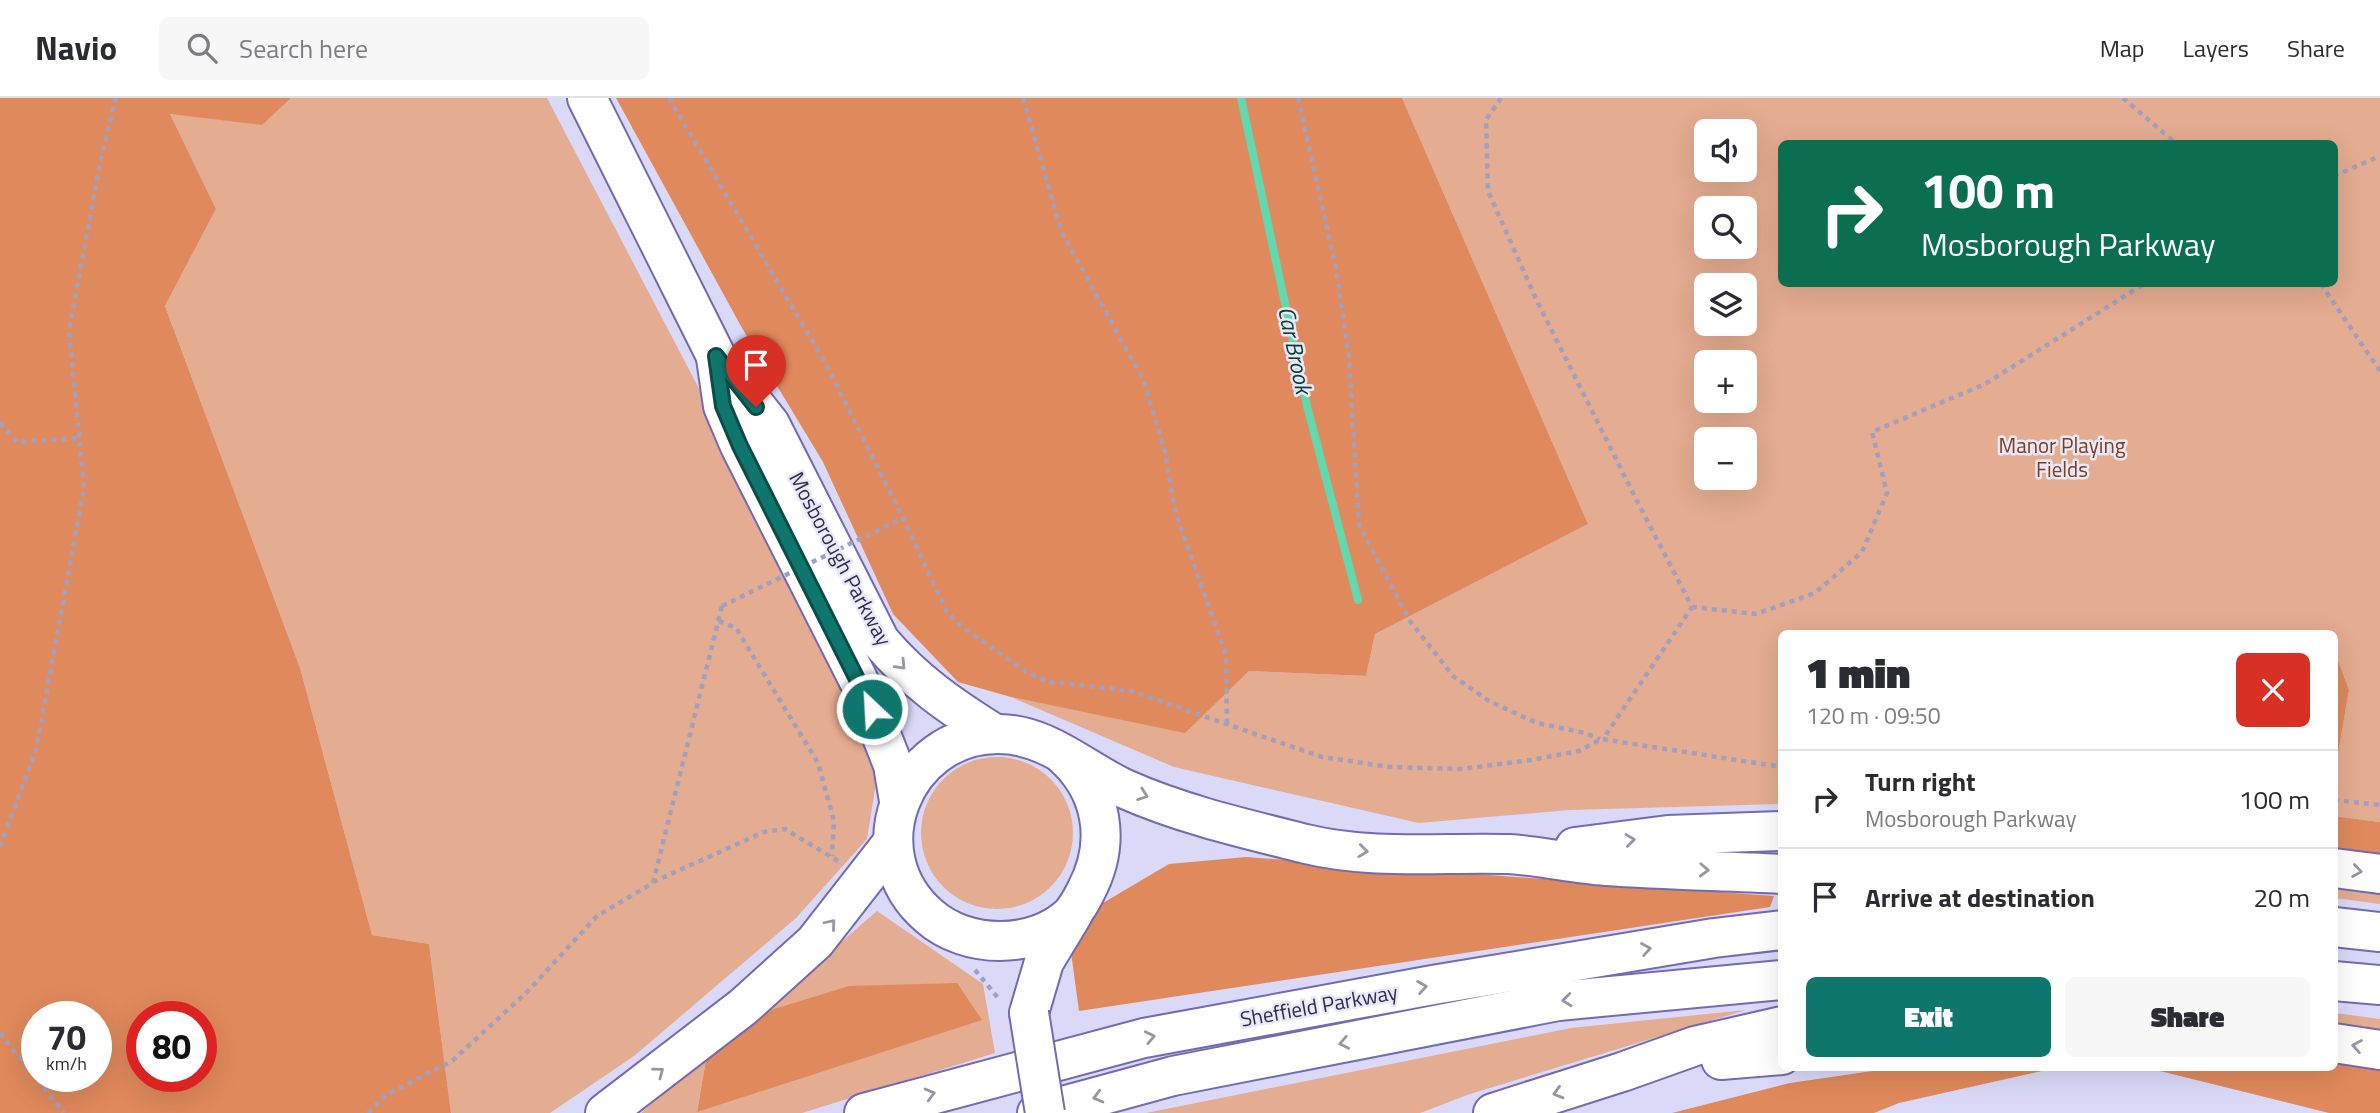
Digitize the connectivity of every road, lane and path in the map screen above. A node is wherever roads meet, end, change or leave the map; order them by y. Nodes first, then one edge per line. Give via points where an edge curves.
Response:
1 (116, 98) edge
2 (587, 98) edge
3 (670, 98) edge
4 (1023, 98) edge
5 (1298, 98) edge
6 (1501, 98) edge
7 (2123, 98) edge
8 (2172, 140) edge
9 (2380, 156) edge
10 (2338, 174) edge
11 (2139, 287) edge
12 (2323, 287) edge
13 (716, 356) junction
14 (2380, 371) edge
15 (0, 423) edge
16 (79, 438) junction
17 (903, 518) junction
18 (1692, 607) junction
19 (719, 621) junction
20 (1227, 725) junction
21 (995, 733) junction
22 (1602, 739) junction
23 (1061, 752) junction
24 (1778, 766) edge
25 (2338, 800) edge
26 (900, 801) junction
27 (2380, 804) edge
28 (1778, 831) edge
29 (893, 842) junction
30 (0, 846) edge
31 (1514, 855) junction
32 (832, 857) dead end
33 (2338, 869) edge
34 (1778, 874) edge
35 (2380, 874) edge
36 (1073, 912) junction
37 (2338, 927) edge
38 (1778, 930) edge
39 (2380, 932) edge
40 (991, 941) junction
41 (1778, 980) edge
42 (2338, 981) edge
43 (2380, 985) edge
44 (1029, 1013) junction
45 (1778, 1027) edge
46 (0, 1033) edge
47 (2338, 1044) edge
48 (2380, 1050) edge
49 (1778, 1055) edge
50 (1622, 1073) junction
51 (64, 1113) edge
52 (368, 1113) edge
53 (605, 1113) edge
54 (864, 1113) edge
55 (1037, 1113) edge
56 (1045, 1113) edge
57 (1493, 1113) edge

1 - 16 path via 69,330
2 - 13 highway, Mosborough Parkway
3 - 17 path via 827,366
4 - 20 path via 1062,233 1144,381 1165,452 1175,511 1226,655
5 - 22 path via 1336,268 1347,345 1359,525 1410,621 1453,676 1489,701 1537,723
6 - 18 path via 1486,120 1488,191 1542,311
7 - 8 path
9 - 10 path
11 - 18 path via 1985,384 1872,432 1886,493 1862,552 1815,593 1756,614
12 - 14 path
13 -> 21 highway, Mosborough Parkway via 770,424 880,641 927,689
13 - 26 highway, Mosborough Parkway via 723,406 864,691 893,765
15 - 16 path via 17,442
16 - 30 path via 84,488 36,750
17 - 19 path, bridge via 722,606
17 - 20 path via 947,612 1029,674 1051,682 1131,691
18 - 22 path
19 - 32 path via 736,628 818,764 834,821
19 - 52 path via 653,883 597,916 527,992 452,1061 386,1095
20 - 22 path via 1322,758 1390,767 1461,769 1531,760 1579,751
21 - 23 highway via 1024,737
21 - 26 highway via 955,742 937,753 908,782
22 - 24 path
23 -> 31 highway via 1135,792 1192,813 1310,845 1391,855
23 - 36 highway via 1086,783 1098,812 1102,842 1096,872
25 - 27 path
26 - 29 highway
31 -> 28 highway via 1668,835
29 - 40 highway via 903,883 929,917 966,937
53 -> 29 highway via 743,1007 815,942
31 -> 34 highway via 1602,866
33 -> 35 highway
36 - 40 highway via 1060,924 1025,938
36 - 44 highway via 1044,962
37 - 39 highway
54 -> 38 highway, Sheffield Parkway via 1144,1038 1513,971
40 - 44 highway via 1012,960
41 -> 55 highway, Sheffield Parkway via 1558,1001 1173,1076
42 - 43 highway
44 - 56 highway, bridge
45 - 50 highway via 1695,1046
46 - 51 path
48 -> 47 highway
49 - 50 highway
50 -> 57 highway

